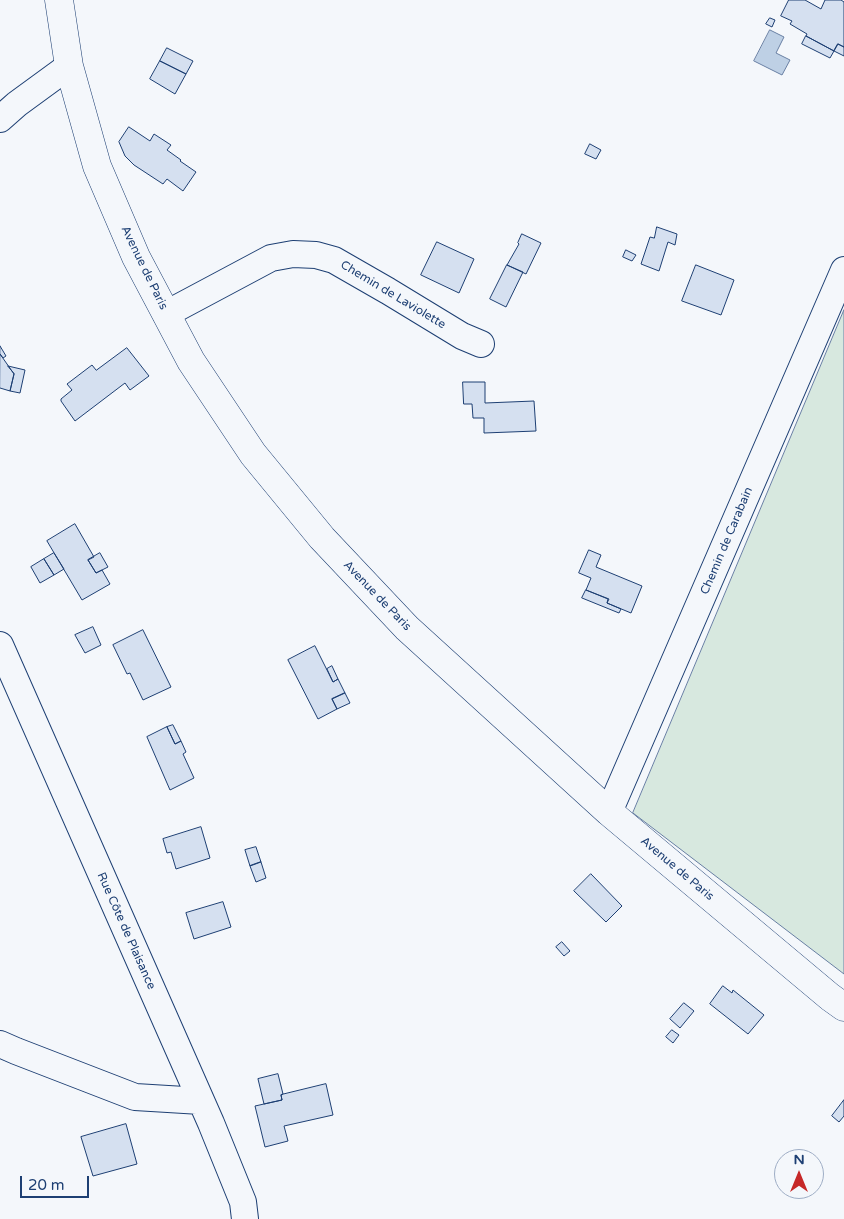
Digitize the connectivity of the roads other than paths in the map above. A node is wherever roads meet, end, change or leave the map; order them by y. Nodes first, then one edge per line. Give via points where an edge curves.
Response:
1 (59, 0) edge
2 (69, 66) junction
3 (0, 119) edge
4 (844, 270) edge
5 (166, 314) junction
6 (481, 344) dead end
7 (0, 645) edge
8 (609, 812) junction
9 (844, 1007) edge
10 (0, 1044) edge
11 (201, 1101) junction
12 (245, 1219) edge

1 - 2 main road, Avenue de Paris
2 - 3 street
2 - 5 main road, Avenue de Paris via 97,166 136,257
4 - 8 street, Chemin de Carabain
5 - 6 street, Chemin de Laviolette via 272,258 292,254 316,255 334,260
5 - 8 main road, Avenue de Paris via 191,360 253,454 322,538 407,628
7 - 11 street, Rue Côte de Plaisance
8 - 9 main road, Avenue de Paris
10 - 11 street via 135,1097
11 - 12 street, Rue Côte de Plaisance via 243,1202

